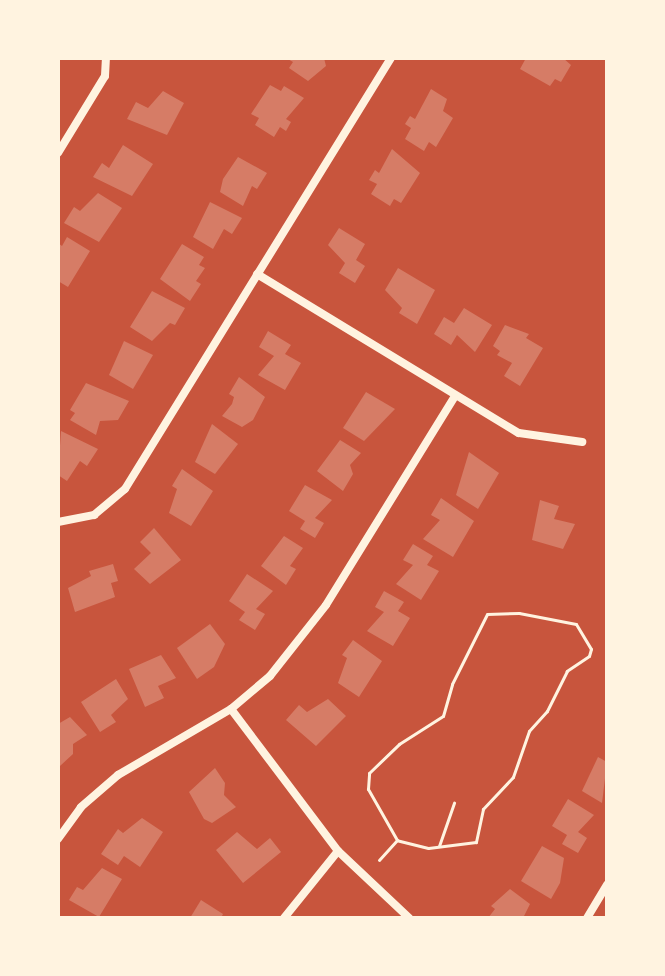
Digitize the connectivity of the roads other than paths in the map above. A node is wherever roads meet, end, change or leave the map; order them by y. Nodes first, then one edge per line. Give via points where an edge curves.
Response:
1 (106, 58) edge
2 (391, 58) edge
3 (58, 153) edge
4 (257, 274) junction
5 (455, 396) junction
6 (582, 442) dead end
7 (58, 522) edge
8 (231, 709) junction
9 (58, 839) edge
10 (338, 851) junction
11 (607, 885) edge
12 (284, 918) edge
13 (409, 918) edge
14 (587, 918) edge

1 - 3 street via 105,76
2 - 4 street
4 - 5 street
4 - 7 street via 125,489 94,515
5 - 6 street via 519,433
5 - 8 street via 297,646
8 - 9 street via 118,775 81,807
8 - 10 street
10 - 12 street
10 - 13 street
11 - 14 street

